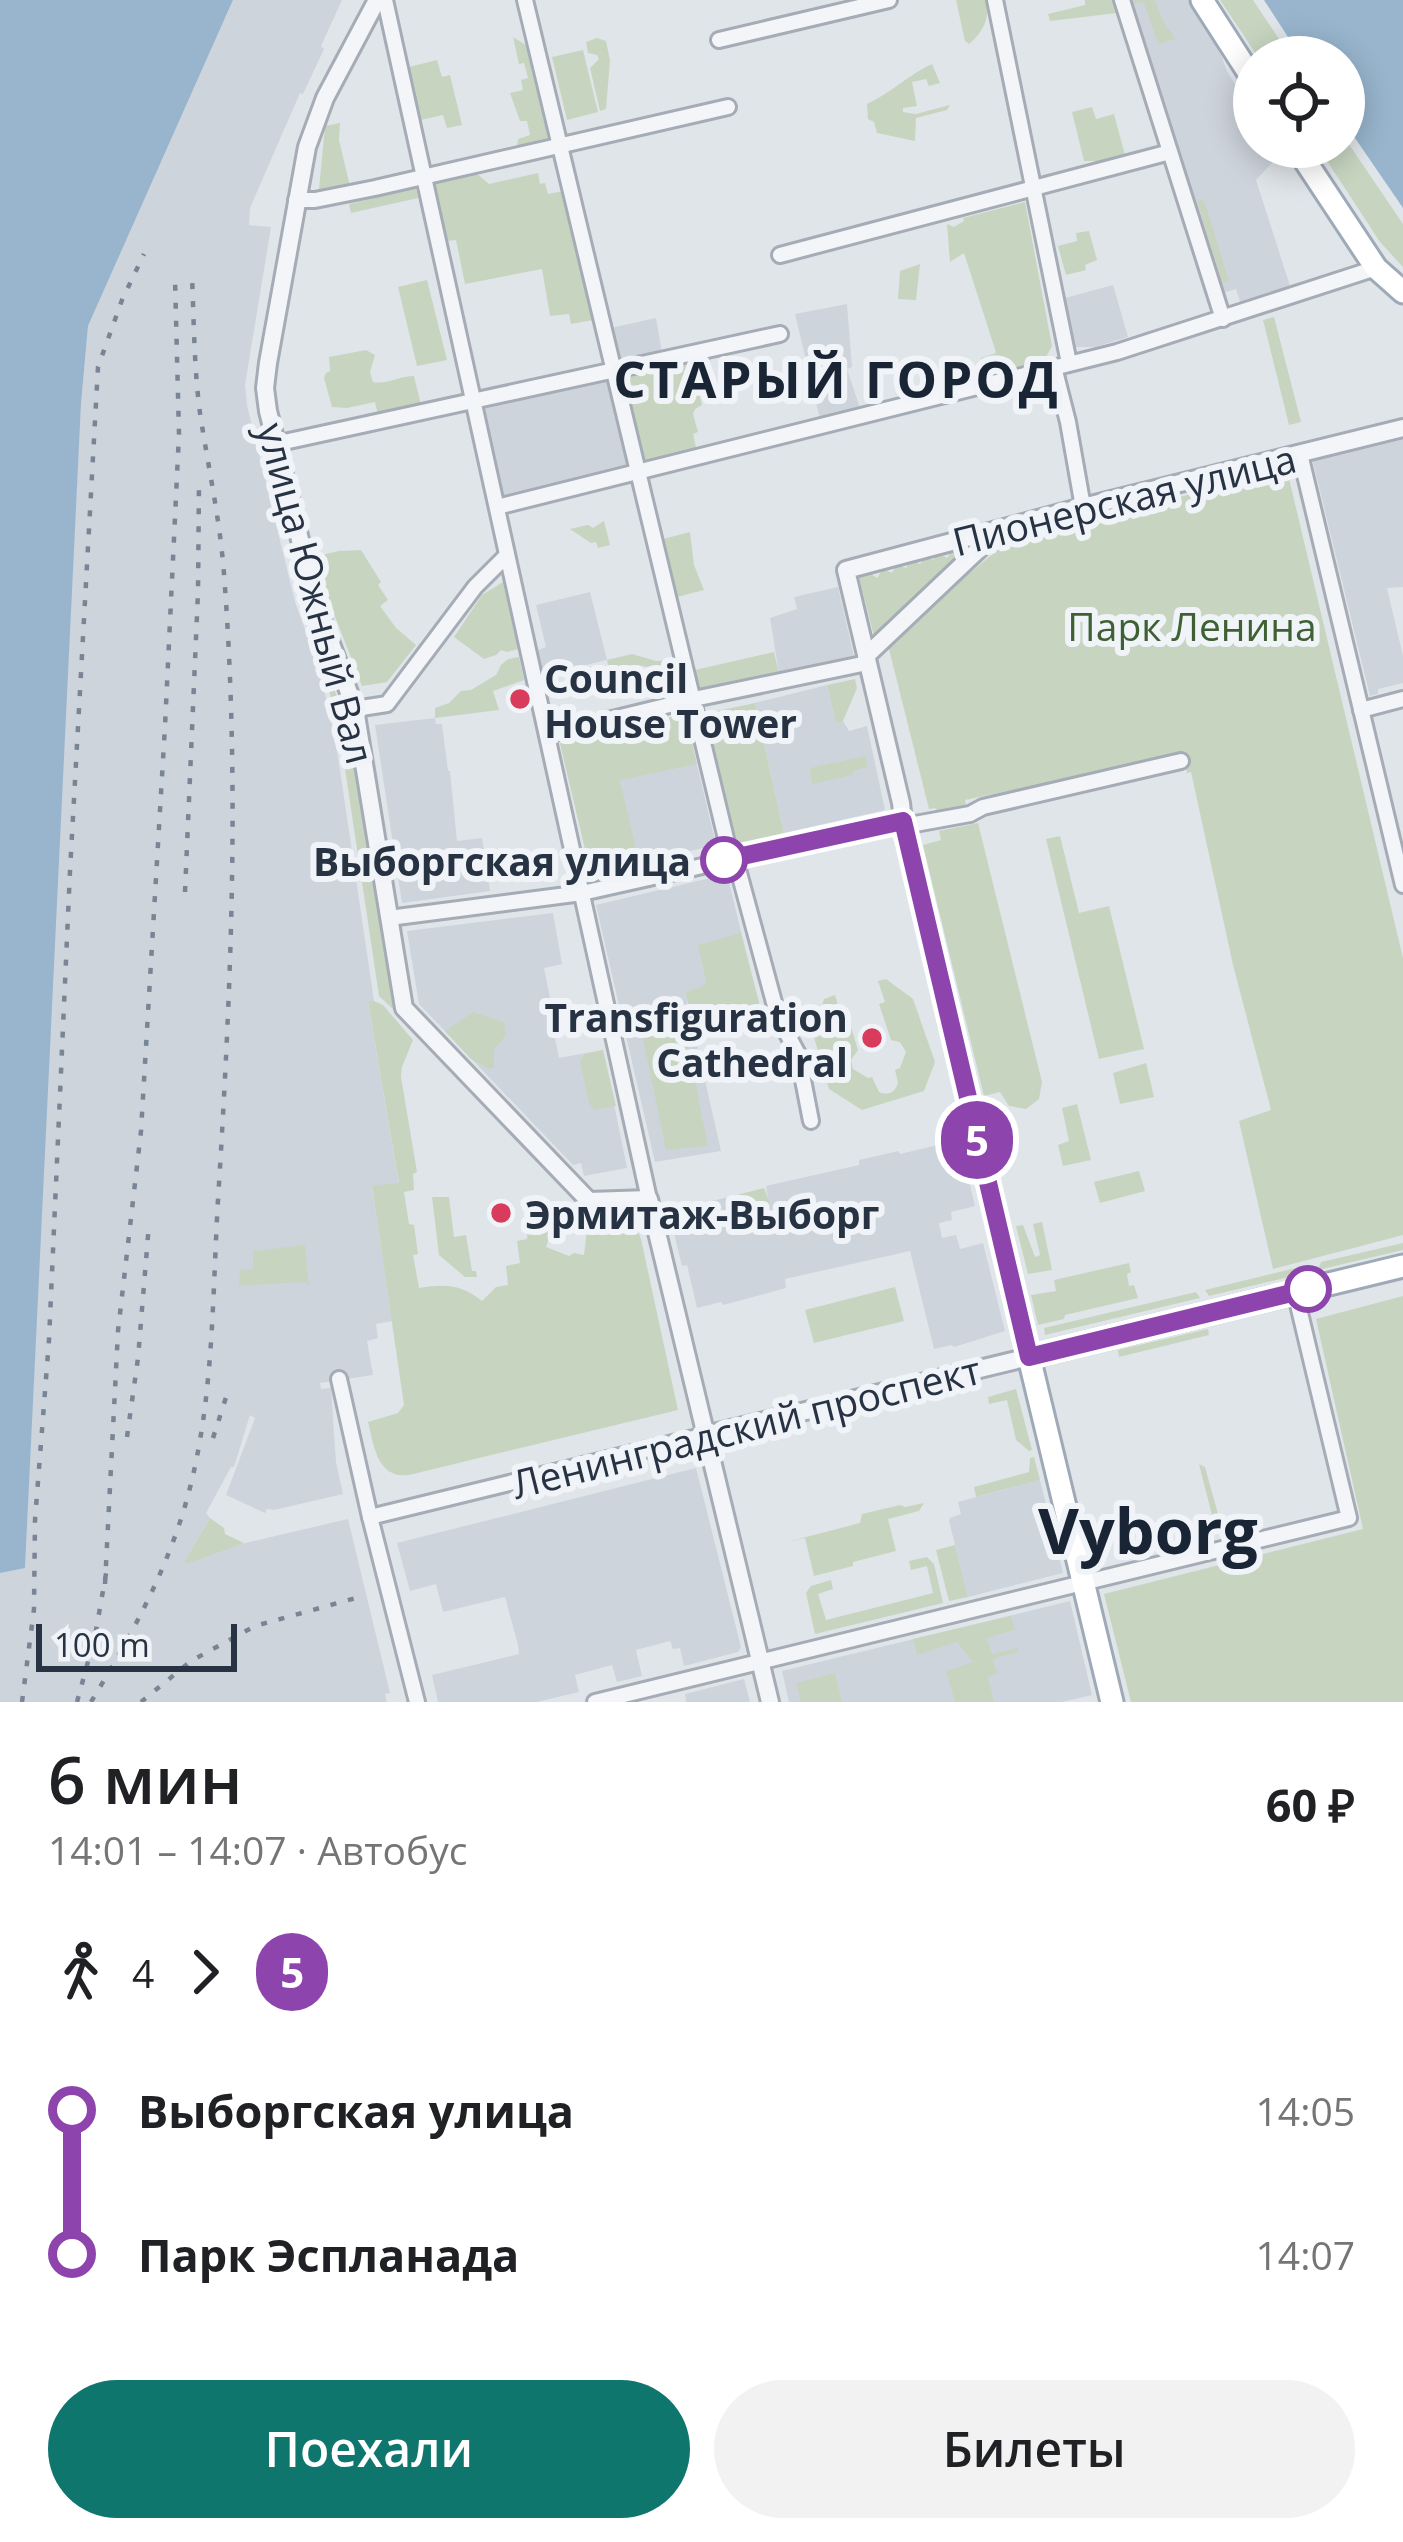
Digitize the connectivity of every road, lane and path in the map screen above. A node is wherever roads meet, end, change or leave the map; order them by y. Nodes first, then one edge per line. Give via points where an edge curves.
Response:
1 (381, 0) edge
2 (525, 0) edge
3 (889, 0) edge
4 (995, 0) edge
5 (1122, 0) edge
6 (1202, 0) edge
7 (719, 40) dead end
8 (1233, 48) edge
9 (728, 107) dead end
10 (560, 144) junction
11 (1170, 152) junction
12 (1310, 168) edge
13 (424, 177) junction
14 (1034, 190) junction
15 (296, 200) junction
16 (780, 255) dead end
17 (1376, 268) junction
18 (1403, 292) edge
19 (1223, 319) junction
20 (780, 334) dead end
21 (1061, 365) junction
22 (614, 371) junction
23 (473, 402) junction
24 (1403, 428) edge
25 (275, 444) junction
26 (1300, 454) junction
27 (638, 472) junction
28 (497, 507) junction
29 (1083, 507) junction
30 (999, 530) junction
31 (507, 554) junction
32 (867, 660) junction
33 (694, 699) junction
34 (1403, 699) edge
35 (355, 709) junction
36 (1360, 710) junction
37 (547, 735) junction
38 (1180, 761) dead end
39 (904, 824) junction
40 (735, 858) junction
41 (1403, 886) edge
42 (582, 893) junction
43 (389, 918) junction
44 (811, 1121) dead end
45 (649, 1199) junction
46 (1403, 1267) edge
47 (1294, 1292) junction
48 (1029, 1357) junction
49 (339, 1379) dead end
50 (706, 1435) junction
51 (370, 1517) junction
52 (1083, 1583) junction
53 (761, 1662) junction
54 (417, 1702) edge
55 (596, 1702) edge
56 (770, 1702) edge
57 (1112, 1702) edge

1 - 13 street
1 - 15 street, улица Южный Вал via 320,109
2 - 10 street
3 - 7 street
4 - 14 street
5 - 11 street
6 - 8 main road
9 - 10 street
10 - 13 street
10 - 22 street
11 - 14 street
11 - 19 street
12 - 17 main road
13 - 15 street
13 - 23 street
14 - 16 street
14 - 21 street
15 - 25 street, улица Южный Вал via 265,388
17 - 18 main road
17 - 19 street
19 - 21 street
20 - 22 street
21 - 27 street
21 - 29 street
22 - 23 street
22 - 27 street
23 - 25 street
23 - 28 street
24 - 26 street, Пионерская улица
25 - 35 street, улица Южный Вал via 315,600
26 - 29 street, Пионерская улица
26 - 36 street
27 - 28 street
27 - 33 street
28 - 31 street
29 - 30 street, Пионерская улица
30 - 32 street
30 - 32 street, Пионерская улица via 845,570
31 - 35 street via 387,704
31 - 37 street
32 - 33 street
32 - 39 street
33 - 37 street
33 - 40 street
34 - 36 street
35 - 43 street, улица Южный Вал
36 - 41 street
37 - 42 street
38 - 39 street
39 - 40 street
39 - 48 street
40 - 42 street
40 - 44 street via 778,1017 798,1054
42 - 43 street
42 - 45 street
43 - 45 street, улица Южный Вал via 404,1008 589,1201
45 - 50 street
46 - 47 main road, Ленинградский проспект
47 - 48 main road, Ленинградский проспект
47 - 52 street via 1349,1518
48 - 50 street, Ленинградский проспект
48 - 52 main road
49 - 51 street
50 - 51 street, Ленинградский проспект
50 - 53 street
51 - 54 street
52 - 53 street
52 - 57 main road
53 - 55 street
53 - 56 street

